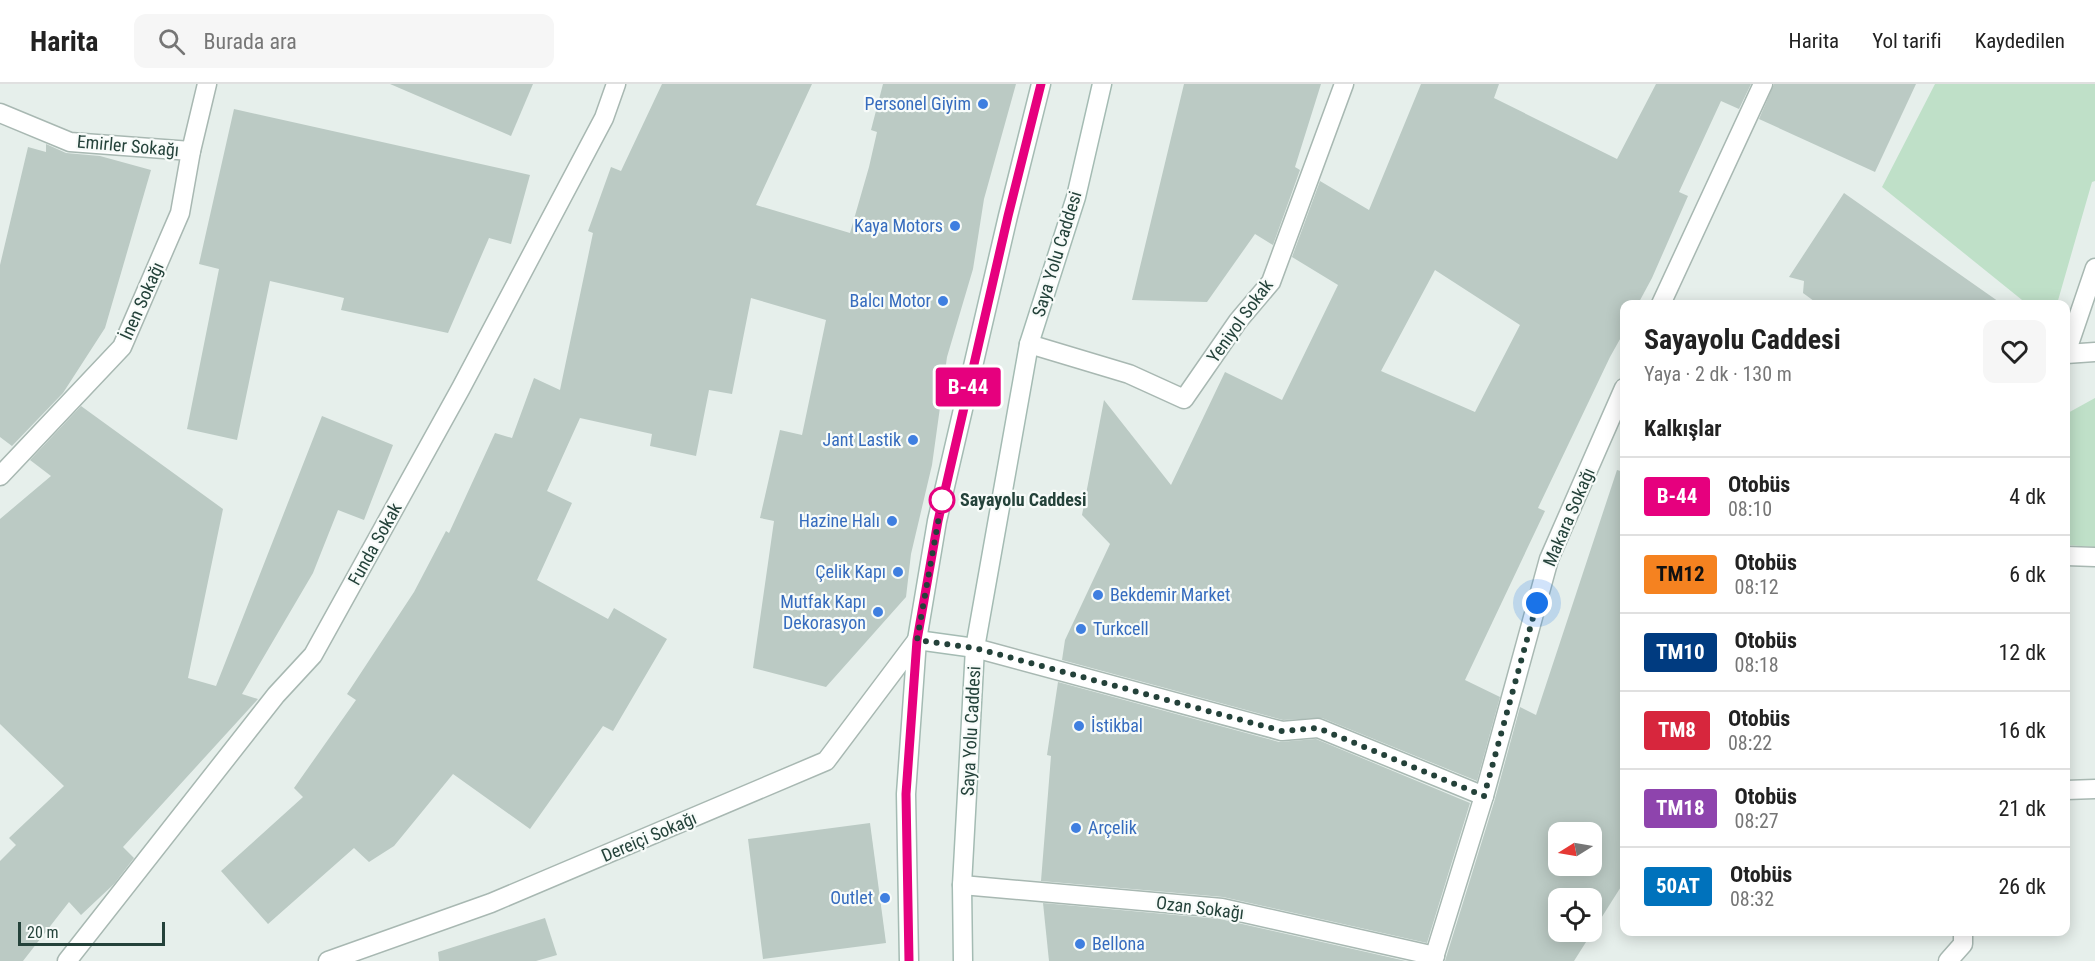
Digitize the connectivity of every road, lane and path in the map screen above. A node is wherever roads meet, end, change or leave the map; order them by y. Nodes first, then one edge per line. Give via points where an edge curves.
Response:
1 (207, 84) edge
2 (616, 84) edge
3 (1041, 84) edge
4 (1102, 84) edge
5 (1344, 84) edge
6 (1763, 84) edge
7 (0, 113) edge
8 (191, 151) junction
9 (2095, 268) edge
10 (1663, 300) edge
11 (2070, 342) edge
12 (1029, 344) junction
13 (2095, 351) edge
14 (2070, 354) edge
15 (1620, 397) edge
16 (0, 476) edge
17 (2070, 556) edge
18 (2095, 557) edge
19 (917, 640) junction
20 (975, 648) junction
21 (2095, 789) edge
22 (2070, 790) edge
23 (1484, 796) junction
24 (962, 885) junction
25 (1963, 936) edge
26 (1434, 959) edge
27 (67, 961) edge
28 (328, 961) edge
29 (909, 961) edge
30 (963, 961) edge
31 (1948, 961) edge

1 - 8 street, İnen Sokağı
2 - 27 street, Funda Sokak via 604,118 462,388 313,655 276,695
3 - 19 street via 938,521
4 - 12 street, Saya Yolu Caddesi via 1076,197
5 - 12 street, Yeniyol Sokak via 1271,282 1238,321 1184,399 1128,374
6 - 10 street
7 - 8 street, Emirler Sokağı via 70,142
8 - 16 street, İnen Sokağı via 180,213 122,347
9 - 11 street
12 - 20 street, Saya Yolu Caddesi
13 - 14 street
15 - 23 street, Makara Sokağı via 1549,559
17 - 18 street
19 - 20 street
19 - 28 street, Dereiçi Sokağı via 826,761 491,903
19 - 29 street via 906,794
20 - 23 street via 1282,731 1318,728
20 - 24 street, Saya Yolu Caddesi
21 - 22 street
23 - 26 street, Makara Sokağı
24 - 26 street, Ozan Sokağı via 1222,908
24 - 30 street, Saya Yolu Caddesi
25 - 31 street via 1963,944

